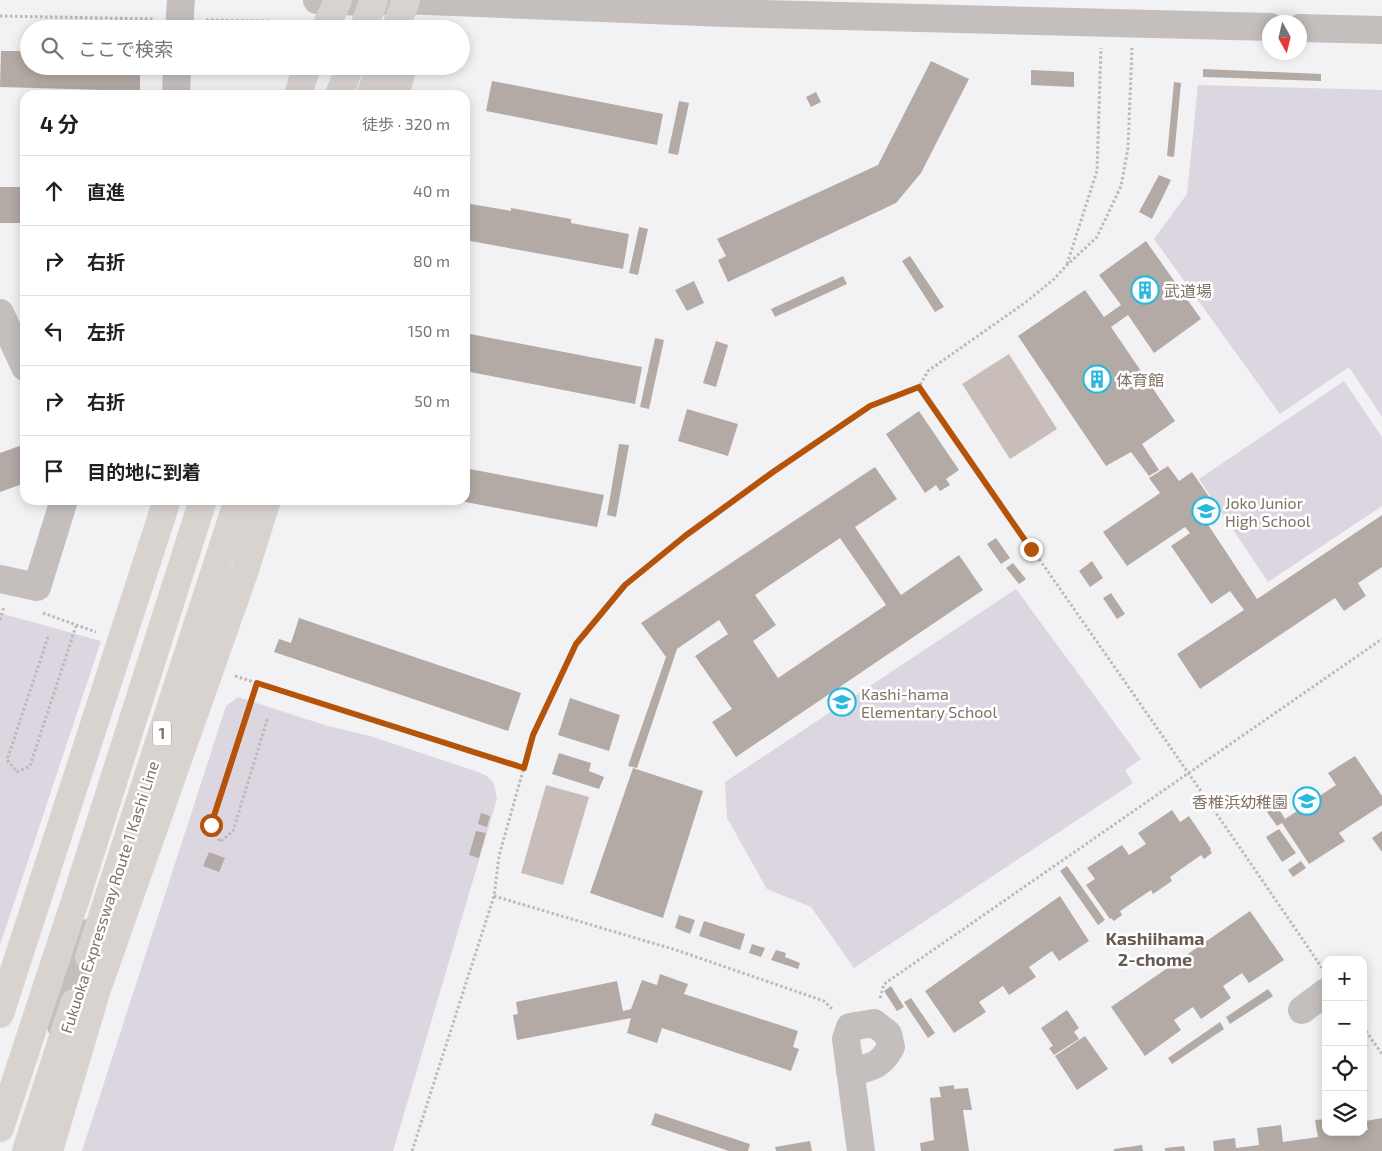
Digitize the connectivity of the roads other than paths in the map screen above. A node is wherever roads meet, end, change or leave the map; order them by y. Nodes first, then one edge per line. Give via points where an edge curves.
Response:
1 (181, 0) edge
2 (317, 0) edge
3 (362, 0) edge
4 (402, 0) edge
5 (406, 0) edge
6 (414, 0) edge
7 (179, 20) edge
8 (336, 20) edge
9 (357, 20) edge
10 (363, 20) edge
11 (370, 20) edge
12 (396, 20) edge
13 (397, 20) edge
14 (411, 20) edge
15 (1262, 27) edge
16 (1307, 28) edge
17 (1382, 30) edge
18 (177, 75) edge
19 (305, 75) edge
20 (337, 75) edge
21 (347, 75) edge
22 (377, 75) edge
23 (401, 75) edge
24 (176, 90) edge
25 (300, 90) edge
26 (332, 90) edge
27 (341, 90) edge
28 (372, 90) edge
29 (396, 90) edge
30 (0, 313) edge
31 (20, 356) edge
32 (62, 505) edge
33 (165, 505) edge
34 (192, 505) edge
35 (201, 505) edge
36 (230, 505) edge
37 (236, 505) edge
38 (264, 505) edge
39 (3, 590) edge
40 (1322, 995) edge
41 (1302, 1010) dead end
42 (0, 1014) edge
43 (850, 1072) junction
44 (0, 1100) edge
45 (0, 1128) edge
46 (20, 1151) edge
47 (26, 1151) edge
48 (49, 1151) edge
49 (861, 1151) edge

1 - 7 street
2 - 3 street
3 - 4 street
3 - 8 highway
3 - 9 street
3 - 10 highway
4 - 11 street
4 - 12 street
4 - 15 street via 735,13
5 - 13 highway
6 - 14 highway
16 - 17 street
18 - 24 street
19 - 25 highway
20 - 26 street
21 - 27 highway
22 - 28 highway
23 - 29 highway
30 - 31 street
32 - 39 street via 37,587
33 - 42 highway
34 - 44 street
35 - 45 highway, Fukuoka Expressway Route 1 Kashi Line / 1
36 - 46 street
37 - 47 highway, Fukuoka Expressway Route 1 Kashi Line / 1
38 - 48 highway via 245,570 98,989
40 - 41 street
43 - 43 street via 884,1060 891,1048 888,1034 862,1025 846,1039
43 - 49 street

